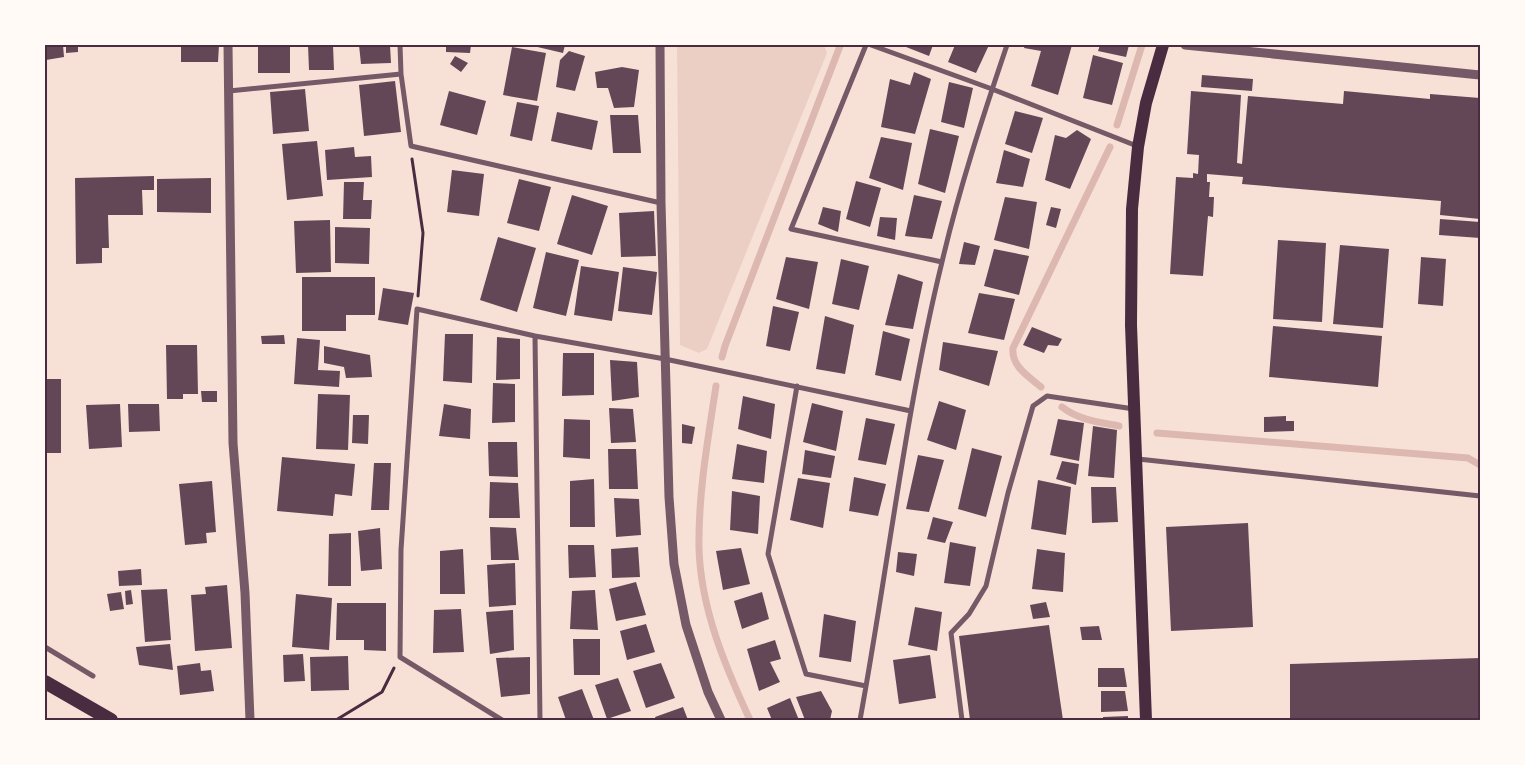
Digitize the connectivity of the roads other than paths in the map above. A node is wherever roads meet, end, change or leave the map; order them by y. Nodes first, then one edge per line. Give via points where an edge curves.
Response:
1 (228, 45) edge
2 (400, 45) edge
3 (660, 45) edge
4 (866, 45) edge
5 (871, 45) edge
6 (1007, 45) edge
7 (1163, 45) edge
8 (1185, 45) edge
9 (401, 74) junction
10 (1480, 75) edge
11 (992, 89) junction
12 (229, 92) junction
13 (1138, 147) junction
14 (661, 202) junction
15 (942, 262) junction
16 (535, 336) junction
17 (665, 358) junction
18 (797, 386) junction
19 (1134, 409) junction
20 (911, 411) junction
21 (1136, 459) junction
22 (1480, 496) edge
23 (45, 646) edge
24 (93, 676) dead end
25 (45, 682) edge
26 (866, 686) junction
27 (111, 720) edge
28 (250, 720) edge
29 (502, 720) edge
30 (540, 720) edge
31 (721, 720) edge
32 (860, 720) edge
33 (962, 720) edge
34 (1146, 720) edge

1 - 12 street
2 - 9 street
3 - 14 street
4 - 15 street via 791,229
5 - 11 street
6 - 11 street
7 - 13 main road via 1146,103
8 - 10 street
9 - 12 street
9 - 14 street via 410,146
11 - 13 street
11 - 15 street
12 - 28 street via 232,443
13 - 19 main road via 1131,237
14 - 17 street
15 - 20 street
16 - 17 street
16 - 29 street via 417,309 401,550 400,656
16 - 30 street
17 - 18 street
17 - 31 street via 668,497 674,564 686,625 708,692
18 - 20 street
18 - 26 street via 768,554 806,674
19 - 21 main road
19 - 33 street via 1047,396 1032,406 986,586 969,614 951,633
20 - 26 street
21 - 22 street
21 - 34 main road
23 - 24 street
25 - 27 highway
26 - 32 street

